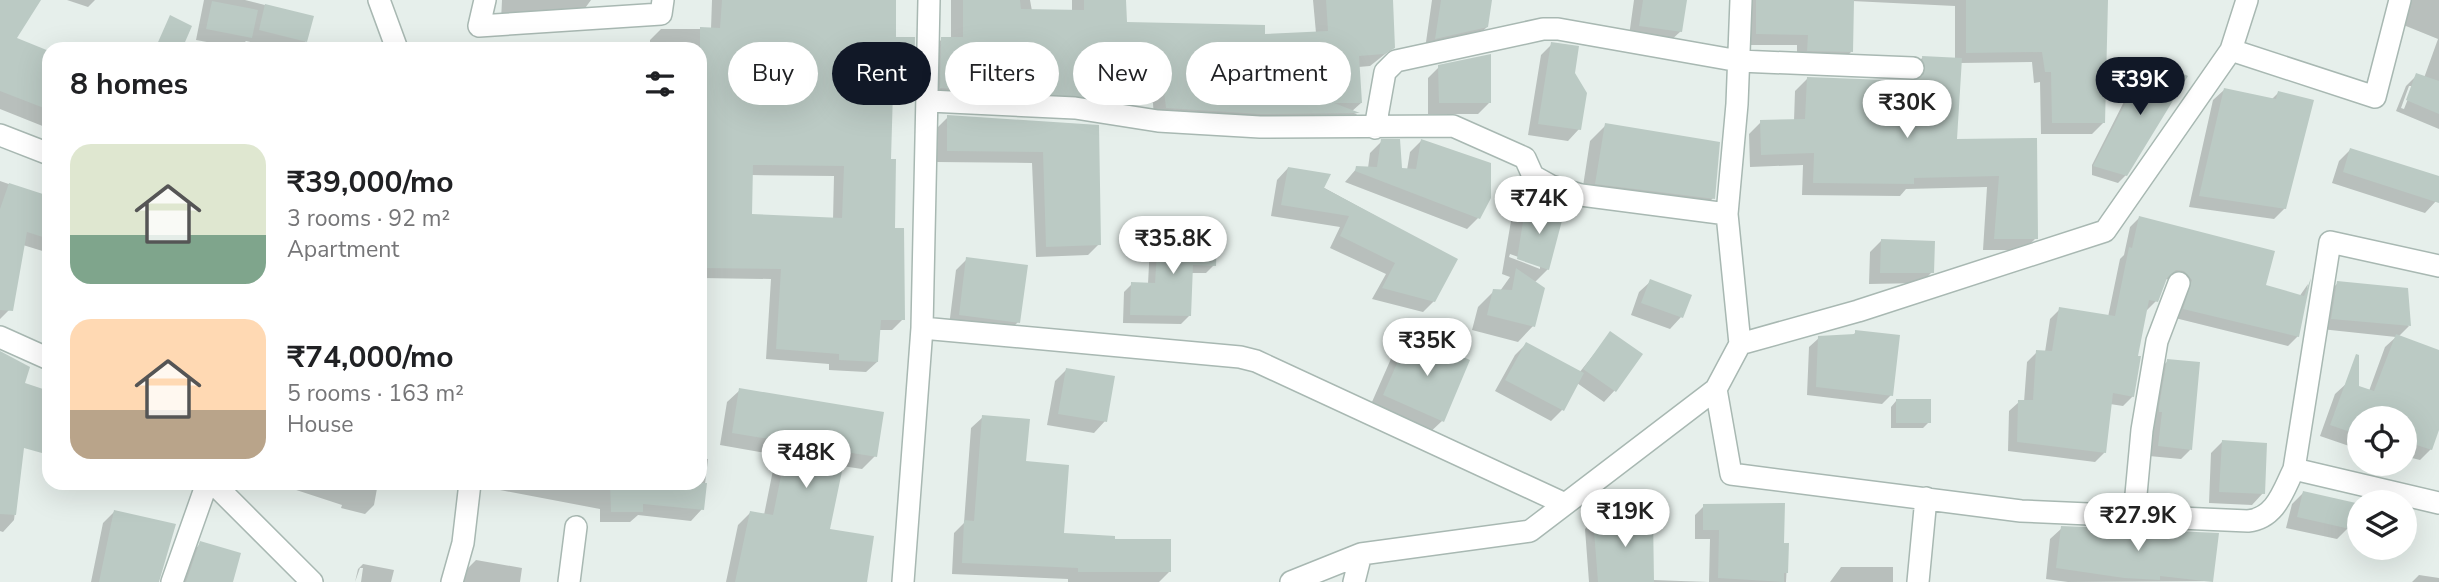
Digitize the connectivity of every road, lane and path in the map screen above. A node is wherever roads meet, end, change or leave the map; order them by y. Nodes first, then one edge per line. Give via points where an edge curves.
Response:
1 (379, 0) edge
2 (485, 0) edge
3 (663, 0) edge
4 (929, 0) edge
5 (1741, 0) edge
6 (2246, 0) edge
7 (2400, 0) edge
8 (394, 42) edge
9 (929, 42) edge
10 (2231, 50) junction
11 (1739, 61) junction
12 (1913, 68) dead end
13 (931, 101) edge
14 (929, 105) edge
15 (1376, 128) junction
16 (0, 135) edge
17 (42, 151) edge
18 (1727, 214) junction
19 (2439, 266) edge
20 (2179, 283) dead end
21 (922, 328) junction
22 (0, 337) edge
23 (1740, 344) junction
24 (42, 356) edge
25 (1716, 389) junction
26 (2294, 469) junction
27 (205, 490) edge
28 (220, 490) edge
29 (469, 490) edge
30 (1926, 498) junction
31 (2439, 503) edge
32 (1565, 505) junction
33 (2134, 516) junction
34 (576, 527) dead end
35 (1361, 554) junction
36 (172, 582) edge
37 (312, 582) edge
38 (452, 582) edge
39 (569, 582) edge
40 (903, 582) edge
41 (1291, 582) edge
42 (1354, 582) edge
43 (1918, 582) edge

1 - 8 street
2 - 3 street via 479,26 661,14
4 - 9 street
5 - 11 street
6 - 10 street
7 - 10 street via 2375,97
10 - 23 street via 2105,231
11 - 12 street
11 - 15 street via 1543,29 1396,61 1385,72
11 - 18 street
13 - 15 street via 1075,107 1158,121
14 - 21 street
15 - 18 street via 1453,126 1525,158 1534,176 1551,186 1581,195
16 - 17 street
18 - 23 street
19 - 26 street via 2330,242
20 - 33 street via 2157,341
21 - 32 street via 1256,361
21 - 40 street
22 - 24 street
23 - 25 street
25 - 30 street via 1731,474
25 - 32 street
26 - 31 street
26 - 33 street via 2274,509 2258,520
27 - 36 street
28 - 37 street
29 - 38 street via 463,543
30 - 33 street via 2021,511
30 - 43 street
32 - 35 street via 1530,531
34 - 39 street
35 - 41 street
35 - 42 street

